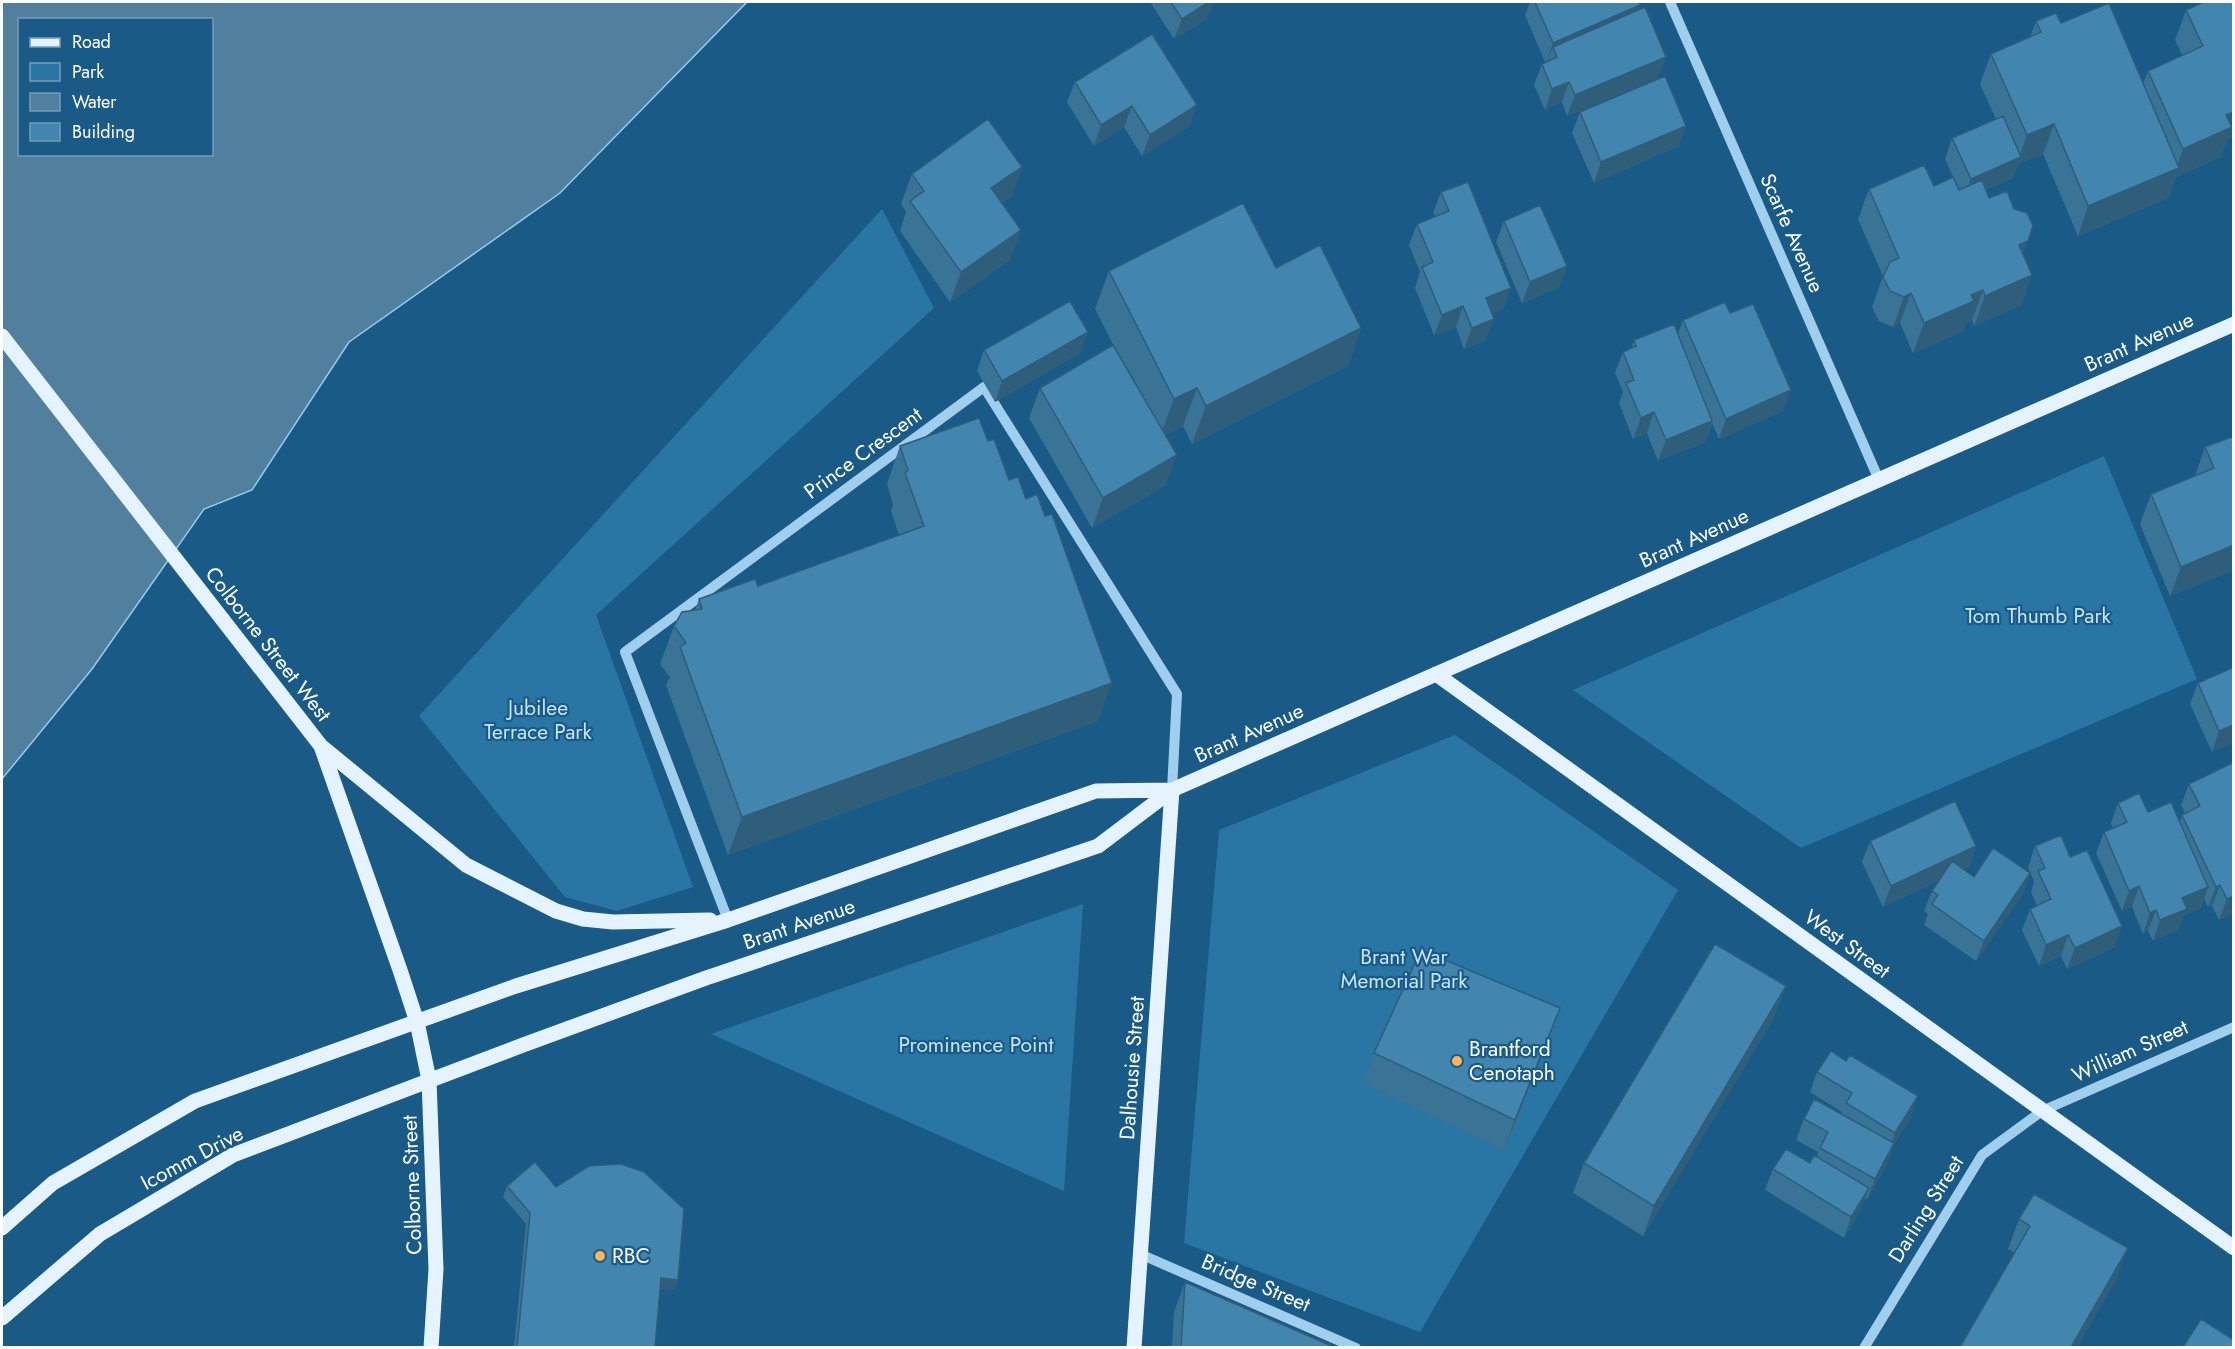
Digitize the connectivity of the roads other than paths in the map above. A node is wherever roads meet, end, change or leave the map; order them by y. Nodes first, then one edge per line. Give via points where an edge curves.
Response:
1 (1670, 2) edge
2 (2234, 324) edge
3 (2, 336) edge
4 (1879, 480) junction
5 (1436, 674) junction
6 (321, 746) junction
7 (1172, 790) junction
8 (728, 920) junction
9 (417, 1022) junction
10 (2234, 1027) edge
11 (429, 1080) junction
12 (2042, 1111) junction
13 (2, 1228) edge
14 (2234, 1248) edge
15 (1140, 1254) junction
16 (2, 1318) edge
17 (431, 1347) edge
18 (1134, 1347) edge
19 (1356, 1347) edge
20 (1864, 1347) edge

1 - 4 street, Scarfe Avenue
2 - 4 main road, Brant Avenue
3 - 6 main road, Colborne Street West
4 - 5 main road, Brant Avenue
5 - 7 main road, Brant Avenue
5 - 12 main road, West Street
6 - 8 main road via 466,865 556,910 583,919 613,922
6 - 9 main road, Colborne Street West
7 - 8 main road, Brant Avenue via 1096,791
7 - 8 street, Prince Crescent via 1177,694 984,387 625,652
7 - 11 main road, Brant Avenue via 1098,846 706,978
7 - 15 main road, Dalhousie Street
8 - 9 main road, Brant Avenue via 516,986
9 - 11 main road, Colborne Street
9 - 13 main road via 195,1101 53,1184
10 - 12 street, William Street
11 - 16 main road, Icomm Drive via 233,1155 100,1234
11 - 17 main road, Colborne Street via 436,1269
12 - 14 main road, West Street
12 - 20 street, Darling Street via 1982,1155
15 - 18 main road, Dalhousie Street
15 - 19 street, Bridge Street

